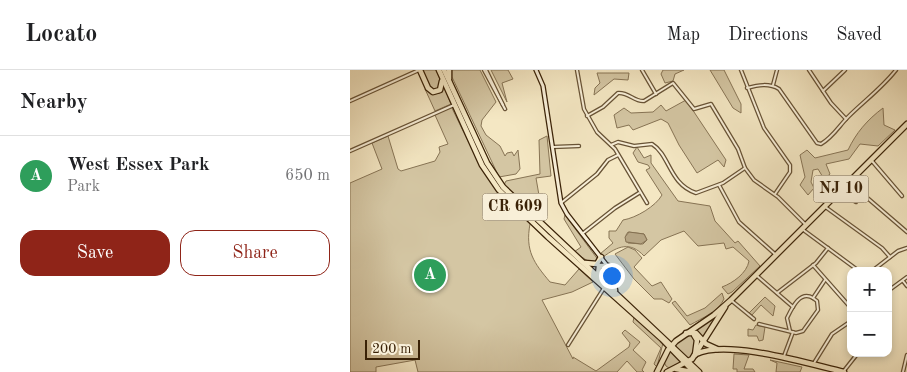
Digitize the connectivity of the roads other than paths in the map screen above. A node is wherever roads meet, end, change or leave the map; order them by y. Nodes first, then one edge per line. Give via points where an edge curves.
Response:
1 (419, 70) edge
2 (439, 70) edge
3 (444, 70) edge
4 (450, 70) edge
5 (485, 70) edge
6 (536, 70) edge
7 (577, 70) edge
8 (642, 70) edge
9 (741, 70) edge
10 (777, 70) edge
11 (809, 70) edge
12 (845, 70) edge
13 (896, 70) edge
14 (442, 77) junction
15 (450, 83) junction
16 (773, 86) junction
17 (747, 88) junction
18 (823, 91) junction
19 (656, 94) junction
20 (350, 100) edge
21 (454, 105) junction
22 (587, 116) junction
23 (846, 119) junction
24 (907, 124) edge
25 (611, 144) junction
26 (579, 146) dead end
27 (553, 147) junction
28 (350, 151) edge
29 (618, 155) junction
30 (871, 160) junction
31 (745, 168) junction
32 (848, 182) junction
33 (719, 185) junction
34 (640, 192) junction
35 (839, 192) junction
36 (775, 194) junction
37 (902, 196) dead end
38 (856, 202) dead end
39 (561, 203) junction
40 (647, 203) dead end
41 (824, 206) junction
42 (804, 227) junction
43 (907, 232) edge
44 (582, 234) junction
45 (828, 248) junction
46 (907, 248) edge
47 (776, 255) junction
48 (601, 257) junction
49 (890, 257) junction
50 (582, 261) junction
51 (814, 264) junction
52 (608, 266) junction
53 (854, 267) edge
54 (877, 267) edge
55 (756, 275) junction
56 (598, 276) junction
57 (611, 276) junction
58 (907, 277) edge
59 (825, 280) junction
60 (903, 281) junction
61 (606, 286) junction
62 (907, 286) edge
63 (892, 288) edge
64 (617, 293) junction
65 (777, 293) junction
66 (813, 298) junction
67 (731, 300) junction
68 (847, 304) edge
69 (793, 307) junction
70 (754, 319) dead end
71 (759, 324) dead end
72 (847, 324) edge
73 (712, 328) junction
74 (791, 332) junction
75 (686, 333) junction
76 (663, 338) junction
77 (704, 342) junction
78 (568, 345) dead end
79 (671, 346) junction
80 (716, 349) junction
81 (695, 355) junction
82 (907, 355) edge
83 (855, 357) edge
84 (783, 358) junction
85 (663, 359) junction
86 (687, 363) junction
87 (813, 365) junction
88 (670, 370) edge
89 (657, 372) edge
90 (696, 372) edge
91 (843, 372) edge
92 (903, 372) edge

1 - 14 main road via 433,92 440,90
1 - 20 street
2 - 14 main road, CR 609
3 - 15 main road, CR 609
4 - 15 main road
5 - 5 street via 504,109
6 - 27 street via 543,86
7 - 22 street
8 - 19 street
9 - 17 street
10 - 16 street
11 - 18 street
12 - 18 street
13 - 23 street
14 - 21 main road, CR 609
15 - 50 main road, CR 609 via 497,179 517,203
16 - 17 street
16 - 23 street via 785,94 818,144 834,135
17 - 36 street via 764,128 790,165 790,172
18 - 23 street
19 - 22 street via 640,102 626,93 618,93
19 - 31 street via 673,83 694,109 711,104 738,149
21 - 28 street
21 - 61 main road, CR 609 via 482,165 499,190
22 - 25 street via 597,132
24 - 30 main road, NJ 10
25 - 29 street
25 - 33 street via 652,144 659,149 673,175 693,192 701,193
26 - 27 street
27 - 39 street
29 - 34 street
29 - 39 street via 608,160 597,174
30 - 32 main road, NJ 10
30 - 37 street
31 - 33 street
31 - 36 street via 758,184
32 - 35 main road, NJ 10
32 - 43 street
33 - 47 street via 738,222
34 - 40 street
34 - 44 street
35 - 38 street
35 - 41 main road, NJ 10
36 - 42 street
39 - 44 street
41 - 42 main road, NJ 10
41 - 49 street
42 - 45 street
42 - 47 main road, NJ 10
44 - 48 street
45 - 51 street
45 - 53 street
46 - 49 street
47 - 55 main road, NJ 10
48 - 50 main road via 600,262 594,265
48 - 52 street
49 - 54 street
50 - 56 main road, CR 609
51 - 59 street
51 - 65 street
52 - 56 main road via 599,266
52 - 57 street
55 - 65 street
55 - 67 main road, NJ 10
56 - 61 main road, CR 609
57 - 61 street
57 - 64 main road
58 - 60 street
59 - 66 street
59 - 68 street
60 - 62 street
60 - 63 street
61 - 64 main road, CR 609
61 - 76 main road, CR 609
61 - 78 street
64 - 76 main road, CR 609
65 - 69 street
66 - 69 street via 803,296
66 - 74 street via 818,307 816,314 806,329
67 - 70 street
67 - 73 main road, NJ 10
67 - 75 main road, NJ 10
69 - 74 street via 787,318
71 - 74 street
72 - 87 street via 832,334
73 - 77 main road, NJ 10
73 - 80 main road via 710,340
74 - 84 street
75 - 76 main road
75 - 77 main road via 696,334
75 - 79 main road, NJ 10
75 - 81 main road via 697,340
76 - 79 main road, CR 609
76 - 85 main road
77 - 80 main road
77 - 81 main road, NJ 10
79 - 85 main road, NJ 10
79 - 86 main road, CR 609
80 - 81 main road
80 - 84 main road via 751,351
81 - 86 main road, NJ 10
81 - 90 main road
82 - 92 street
83 - 91 street
84 - 87 main road
85 - 88 main road via 664,367
85 - 89 main road, NJ 10
86 - 88 main road, NJ 10
86 - 90 main road, CR 609
87 - 91 main road
88 - 90 main road

